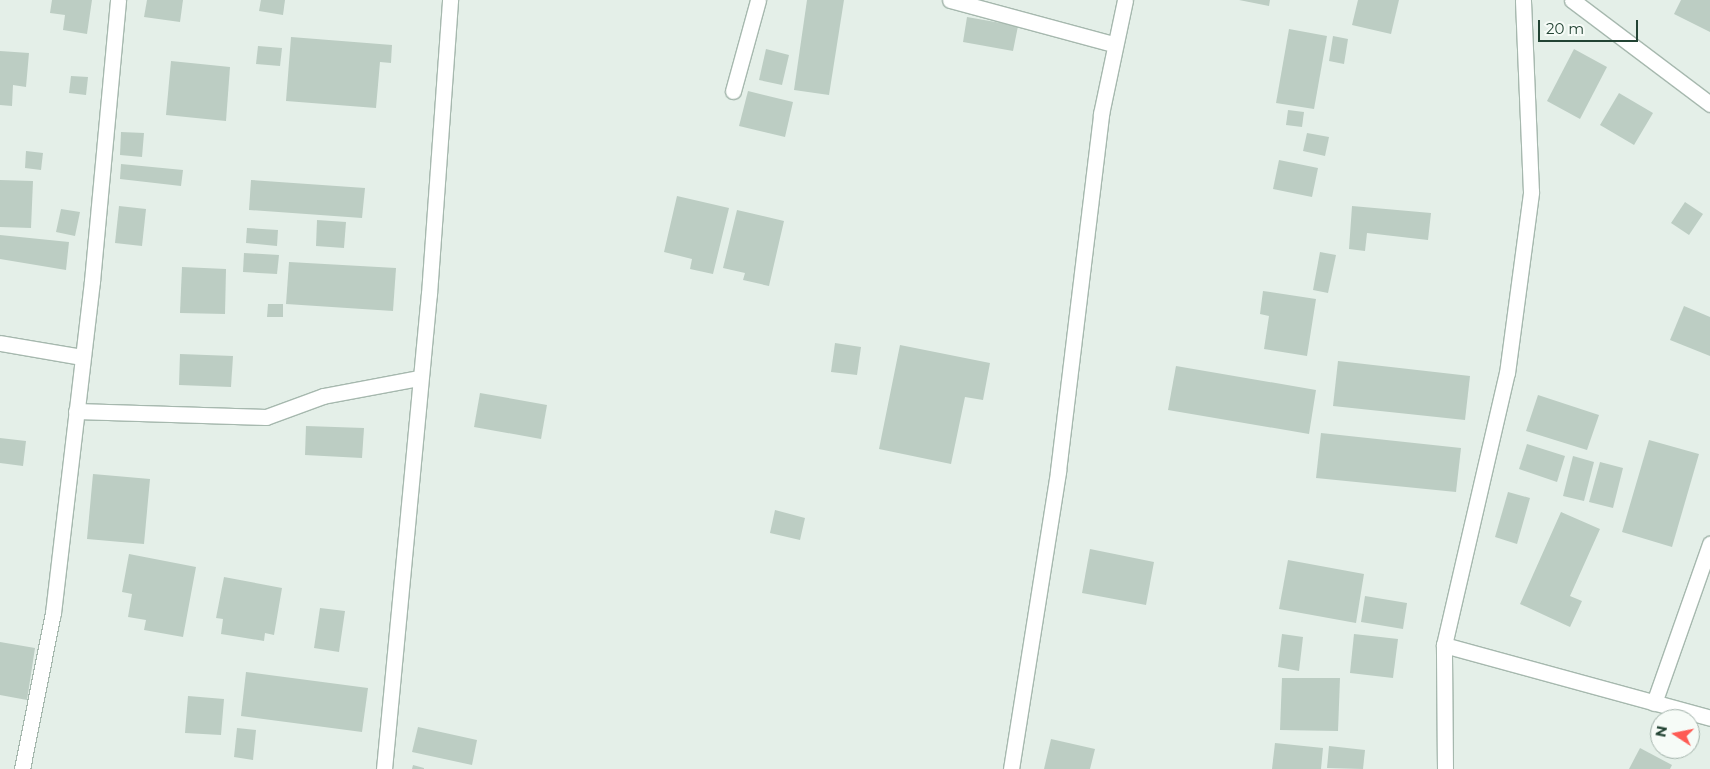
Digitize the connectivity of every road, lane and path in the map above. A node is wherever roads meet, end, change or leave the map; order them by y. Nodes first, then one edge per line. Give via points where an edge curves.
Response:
1 (118, 0) edge
2 (450, 0) edge
3 (758, 0) edge
4 (950, 0) edge
5 (1125, 0) edge
6 (1523, 0) edge
7 (1572, 0) edge
8 (1113, 44) junction
9 (733, 91) dead end
10 (1710, 104) edge
11 (0, 343) edge
12 (82, 357) junction
13 (419, 378) junction
14 (76, 411) junction
15 (1710, 544) edge
16 (1444, 645) junction
17 (1654, 703) junction
18 (1710, 718) edge
19 (22, 769) edge
20 (384, 769) edge
21 (1011, 769) edge
22 (1445, 769) edge

1 - 12 street
2 - 13 street
3 - 9 street
4 - 8 street
5 - 8 street
6 - 16 street via 1531,192 1507,373
7 - 10 street
8 - 21 street via 1058,471
11 - 12 street
12 - 14 street
13 - 14 street via 323,396 266,417
13 - 20 street
14 - 19 street via 53,612
15 - 17 street
16 - 17 street
16 - 22 street
17 - 18 street

